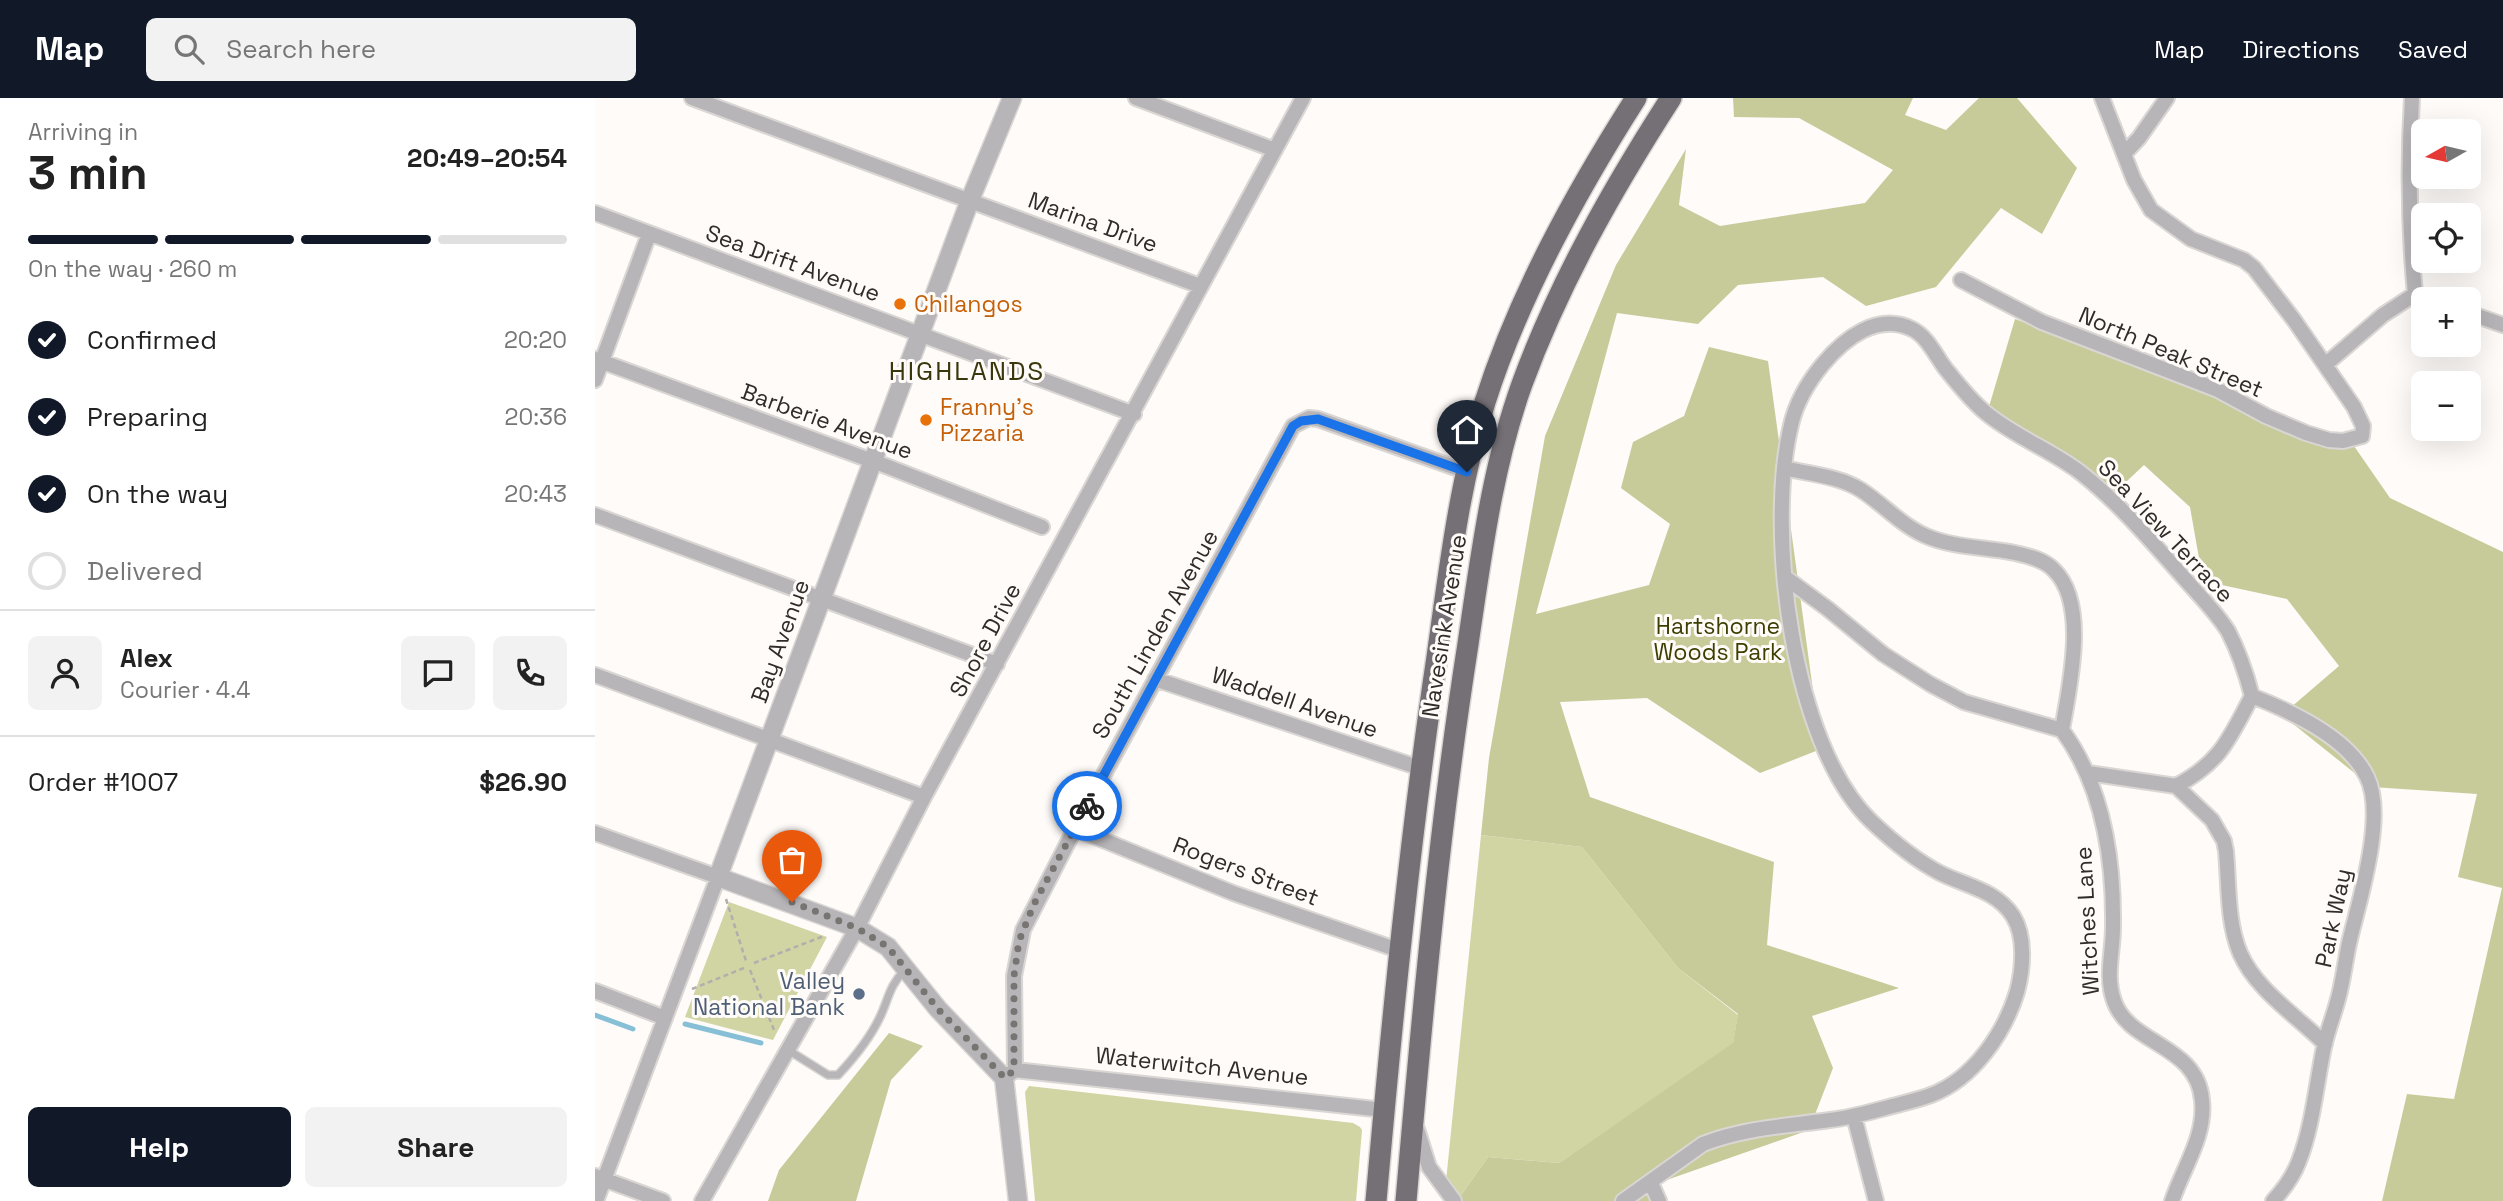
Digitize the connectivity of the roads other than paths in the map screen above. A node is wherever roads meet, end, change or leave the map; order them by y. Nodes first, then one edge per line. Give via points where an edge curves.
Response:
1 (1012, 98) edge
2 (1136, 98) edge
3 (1303, 98) edge
4 (1636, 98) edge
5 (1671, 98) edge
6 (2102, 98) edge
7 (2167, 98) edge
8 (2412, 98) edge
9 (694, 99) edge
10 (1275, 150) junction
11 (2124, 154) junction
12 (970, 200) junction
13 (595, 213) edge
14 (649, 234) junction
15 (1961, 280) dead end
16 (1201, 286) junction
17 (2414, 287) edge
18 (2411, 297) edge
19 (2481, 317) edge
20 (2503, 325) edge
21 (919, 334) junction
22 (599, 360) edge
23 (2325, 365) junction
24 (595, 380) edge
25 (1134, 414) junction
26 (873, 462) junction
27 (1784, 468) junction
28 (1467, 472) junction
29 (595, 515) edge
30 (1042, 527) dead end
31 (1786, 578) junction
32 (821, 599) junction
33 (997, 664) junction
34 (595, 675) edge
35 (1155, 680) junction
36 (2252, 696) junction
37 (2062, 730) junction
38 (769, 740) junction
39 (1420, 768) junction
40 (2088, 773) junction
41 (2176, 786) junction
42 (924, 797) junction
43 (1076, 829) junction
44 (595, 833) edge
45 (718, 877) junction
46 (857, 928) junction
47 (1401, 951) junction
48 (906, 970) junction
49 (595, 991) edge
50 (665, 1018) junction
51 (2325, 1044) junction
52 (787, 1049) junction
53 (1009, 1074) junction
54 (1384, 1110) junction
55 (1854, 1116) junction
56 (1413, 1117) junction
57 (600, 1178) edge
58 (1651, 1182) junction
59 (596, 1201) edge
60 (663, 1201) edge
61 (702, 1201) edge
62 (1018, 1201) edge
63 (1376, 1201) edge
64 (1406, 1201) edge
65 (1454, 1201) edge
66 (1623, 1201) edge
67 (1659, 1201) edge
68 (1876, 1201) edge
69 (2172, 1201) edge
70 (2273, 1201) edge

1 - 12 street, Bay Avenue
2 - 10 street
3 - 10 street, Shore Drive
4 - 28 highway, Navesink Avenue via 1538,272 1496,369
5 - 56 highway, Navesink Avenue via 1609,199 1543,330 1512,414 1497,472 1454,731
6 - 11 street
7 - 11 street
8 - 17 street via 2410,234
9 - 12 street, Marina Drive
10 - 16 street, Shore Drive
11 - 23 street via 2151,210 2190,239 2244,260 2253,268
12 - 16 street, Marina Drive
12 - 21 street, Bay Avenue
13 - 14 street, Sea Drift Avenue
14 - 21 street, Sea Drift Avenue
14 - 22 street
15 - 23 street, North Peak Street via 2076,337 2218,390 2266,416 2329,440 2350,441 2362,436 2363,426
16 - 25 street, Shore Drive
18 - 23 street via 2382,315
19 - 20 street
21 - 25 street, Sea Drift Avenue
21 - 26 street, Bay Avenue
22 - 24 street
22 - 26 street, Barberie Avenue
25 - 33 street, Shore Drive
26 - 30 street, Barberie Avenue
26 - 32 street, Bay Avenue
27 - 31 street via 1781,541
27 - 36 street, Sea View Terrace via 1799,401 1821,366 1851,336 1871,327 1887,324 1916,331 1984,412 2053,453 2103,492 2151,541 2225,626
27 - 37 street via 1844,481 1927,537 2024,555 2054,569 2068,594 2075,642
28 - 35 street, South Linden Avenue via 1318,419 1293,426
28 - 39 highway, Navesink Avenue
29 - 32 street
31 - 37 street via 1883,654 1930,684 1964,702
31 - 55 street via 1792,630 1809,703 1840,781 1870,820 1906,850 1939,873 2002,903 2016,920 2020,935 2022,959 2016,996 1991,1046 1960,1079 1930,1096
32 - 33 street
32 - 38 street, Bay Avenue
33 - 42 street, Shore Drive
34 - 38 street
35 - 39 street, Waddell Avenue
35 - 43 street, South Linden Avenue
36 - 41 street via 2219,756
36 - 51 street, Park Way via 2324,732 2369,779 2373,817 2368,867
37 - 40 street, Witches Lane
38 - 42 street
38 - 45 street, Bay Avenue
39 - 47 highway, Navesink Avenue
40 - 41 street
40 - 69 street, Witches Lane via 2111,870 2109,987 2129,1025 2182,1060 2194,1075 2202,1099 2191,1158
41 - 51 street via 2212,820 2224,841 2232,929 2240,954 2269,992
42 - 46 street, Shore Drive
43 - 47 street, Rogers Street via 1233,893
43 - 53 street, South Linden Avenue via 1019,941
44 - 45 street
45 - 46 street
45 - 50 street, Bay Avenue
46 - 48 street via 888,947
46 - 52 street, Shore Drive
47 - 54 highway, Navesink Avenue
48 - 52 lane via 891,987 873,1030 838,1074 828,1075
48 - 53 street via 938,1009
49 - 50 street
50 - 57 street, Bay Avenue
51 - 70 street, Park Way via 2300,1158
52 - 61 street, Shore Drive
53 - 54 street, Waterwitch Avenue
53 - 62 street
54 - 63 highway, Navesink Avenue
55 - 58 street via 1717,1138
55 - 68 street
56 - 64 highway, Navesink Avenue
56 - 65 street via 1429,1167
57 - 59 street, Bay Avenue
57 - 60 street
58 - 66 street
58 - 67 street

